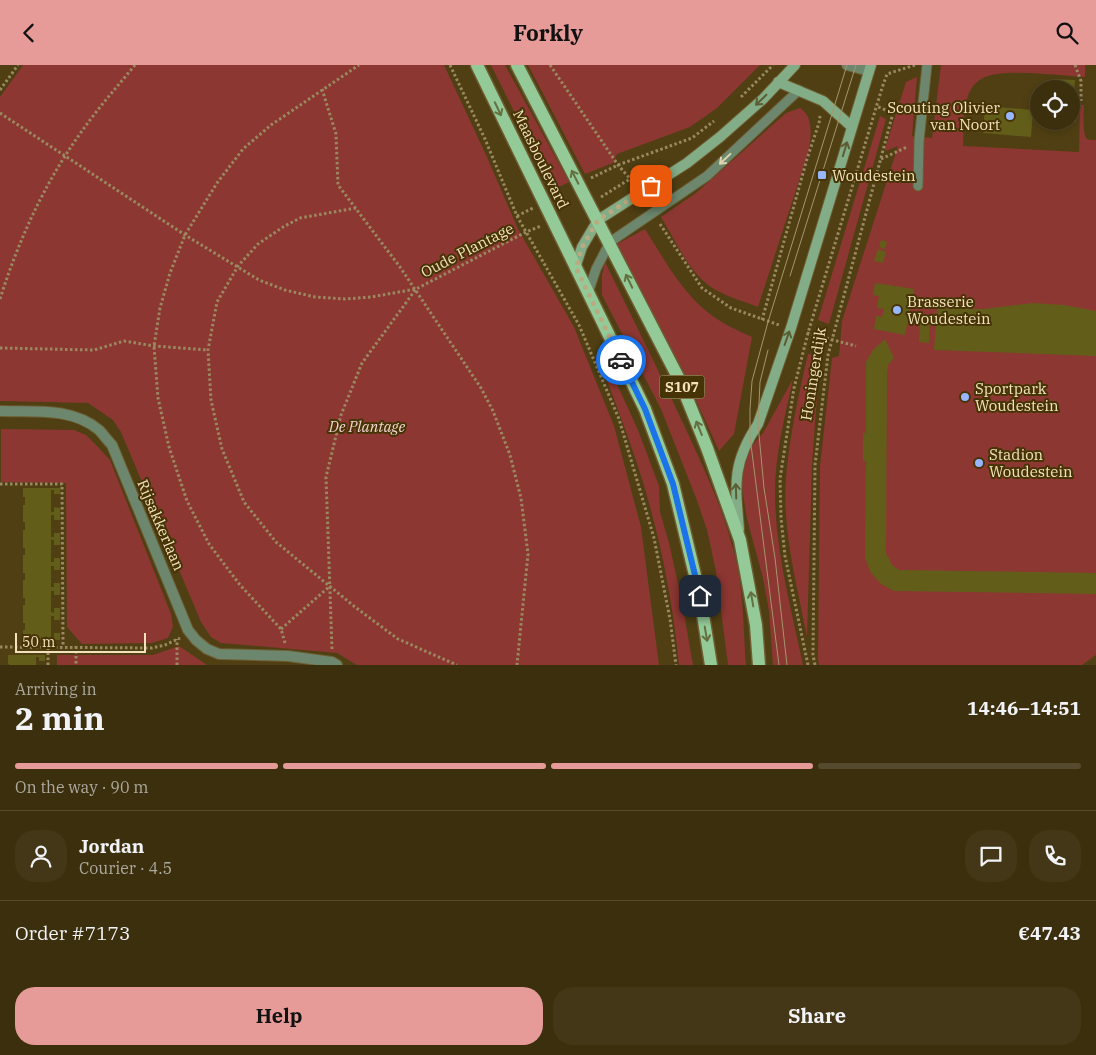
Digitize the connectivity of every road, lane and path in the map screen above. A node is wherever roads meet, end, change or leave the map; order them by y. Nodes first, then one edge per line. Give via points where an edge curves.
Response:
1 (18, 65) edge
2 (135, 65) edge
3 (359, 65) edge
4 (450, 65) edge
5 (477, 65) edge
6 (518, 65) edge
7 (550, 65) edge
8 (773, 65) edge
9 (795, 65) edge
10 (847, 65) edge
11 (915, 65) edge
12 (927, 65) edge
13 (1075, 65) edge
14 (870, 68) edge
15 (778, 82) junction
16 (0, 89) edge
17 (322, 89) junction
18 (799, 91) junction
19 (1081, 101) dead end
20 (736, 103) dead end
21 (876, 106) junction
22 (820, 112) dead end
23 (0, 113) edge
24 (721, 116) dead end
25 (852, 127) junction
26 (919, 141) junction
27 (65, 155) junction
28 (881, 159) junction
29 (618, 165) junction
30 (918, 186) dead end
31 (640, 193) junction
32 (356, 208) junction
33 (653, 213) junction
34 (598, 220) junction
35 (526, 232) junction
36 (185, 235) junction
37 (610, 242) junction
38 (238, 266) junction
39 (576, 268) junction
40 (416, 289) junction
41 (588, 293) junction
42 (0, 299) edge
43 (762, 320) junction
44 (791, 328) junction
45 (808, 333) junction
46 (832, 339) junction
47 (856, 345) dead end
48 (154, 346) junction
49 (0, 348) edge
50 (208, 350) junction
51 (0, 411) edge
52 (0, 484) edge
53 (740, 539) junction
54 (330, 586) junction
55 (281, 629) junction
56 (188, 630) junction
57 (177, 639) junction
58 (76, 646) junction
59 (0, 647) edge
60 (48, 647) junction
61 (63, 647) junction
62 (288, 660) edge
63 (334, 664) edge
64 (48, 665) edge
65 (76, 665) edge
66 (177, 665) edge
67 (457, 665) edge
68 (517, 665) edge
69 (676, 665) edge
70 (711, 665) edge
71 (759, 665) edge
72 (808, 665) edge
73 (816, 665) edge

1 - 16 path
2 - 27 path
3 - 17 path
4 - 35 path
5 -> 39 main road, Maasboulevard / S107
34 -> 6 main road, Maasboulevard / S107
7 - 29 path
8 - 20 path
9 - 15 street
10 - 14 street
11 - 21 path, Honingerdijk via 887,74
12 - 26 lane
13 - 19 path via 1081,81
14 - 25 street, Honingerdijk
15 - 18 street
15 -> 31 street via 720,137
17 - 32 path, Oude Plantage via 336,134 338,185
17 - 36 path via 243,149 217,183
18 - 25 street via 828,105
18 -> 33 lane via 707,176
21 - 28 path, Honingerdijk via 893,113
21 - 45 path, Honingerdijk
22 - 43 path
23 - 27 path
24 - 29 path via 692,138
44 -> 25 street, Honingerdijk
26 - 28 path
26 - 30 lane
27 - 36 path
27 - 42 path via 24,233
28 - 46 path, Honingerdijk
29 - 31 path
31 - 34 street
32 - 38 path via 300,218 258,245
32 - 40 path, Oude Plantage
33 - 37 lane
33 - 43 path via 702,288 730,308
34 - 37 main road, S107
34 - 39 street via 582,247
35 - 40 path, Oude Plantage
35 - 69 path via 579,325 618,419 654,538
36 - 38 path
36 - 48 path via 160,308
37 - 41 lane
53 -> 37 main road, S107 via 680,381
38 - 40 path via 259,280 315,297 371,297
38 - 50 path via 217,302
39 - 41 main road, S107
40 - 54 path via 362,363 341,415 326,477
40 - 68 path via 488,400 515,472 528,555
41 -> 70 main road, S107 via 645,409 673,484 700,596
43 - 44 path
44 - 45 path
53 -> 44 street, Honingerdijk via 736,486 739,461 758,424
45 - 46 path
45 - 72 path, Honingerdijk via 794,388 780,479 785,557
46 - 47 path
46 - 73 path, Honingerdijk via 814,465 813,655
48 - 49 path via 124,341 94,350
48 - 50 path
48 - 55 path via 158,397 169,447 187,501 209,544 240,585
50 - 54 path via 211,400 222,449 244,502 276,543
51 - 56 street, Rijsakkerlaan via 69,414 98,430 112,445
52 - 61 path via 62,484
71 -> 53 main road, S107 via 756,625
54 - 55 path
54 - 63 path
54 - 67 path via 398,639
55 - 62 path
56 - 57 path
56 - 62 street, Rijsakkerlaan via 218,654
57 - 58 path via 152,648
57 - 66 path
58 - 61 path
58 - 65 path
59 - 60 path
60 - 61 path
60 - 64 path
62 - 63 street, Rijsakkerlaan

